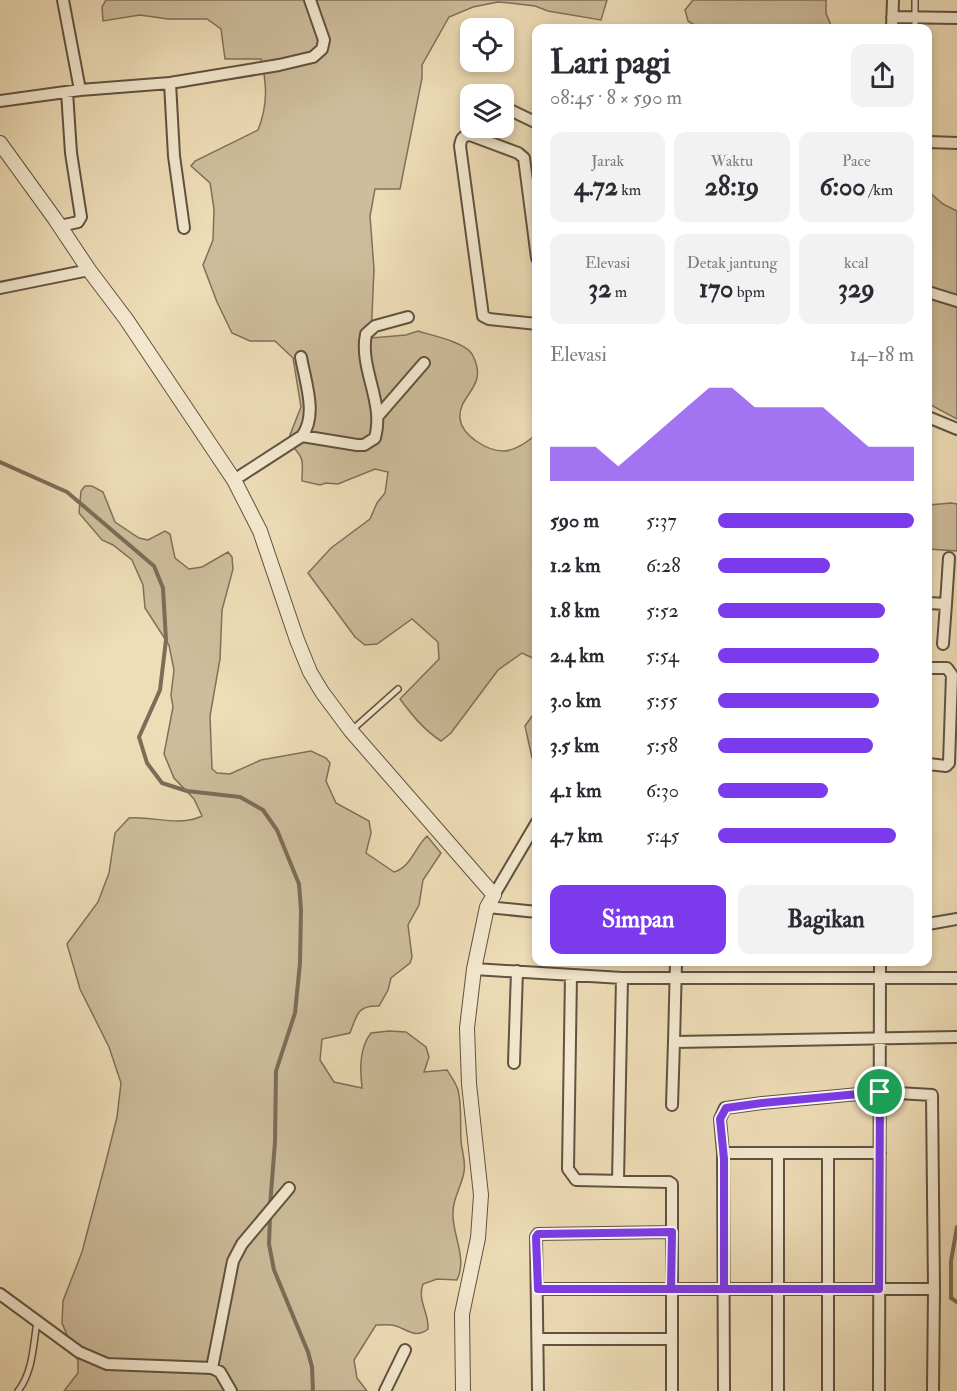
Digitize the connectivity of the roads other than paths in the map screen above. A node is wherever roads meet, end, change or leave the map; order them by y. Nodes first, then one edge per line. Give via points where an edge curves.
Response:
1 (63, 0) edge
2 (309, 0) edge
3 (893, 0) edge
4 (915, 0) edge
5 (957, 18) edge
6 (892, 23) edge
7 (915, 23) edge
8 (170, 83) junction
9 (80, 90) junction
10 (67, 92) junction
11 (0, 101) edge
12 (514, 112) edge
13 (532, 121) edge
14 (932, 142) edge
15 (0, 143) edge
16 (957, 143) edge
17 (532, 220) edge
18 (60, 226) junction
19 (184, 228) dead end
20 (89, 270) junction
21 (0, 288) edge
22 (932, 293) edge
23 (957, 301) edge
24 (408, 317) dead end
25 (532, 323) edge
26 (301, 357) dead end
27 (424, 363) dead end
28 (378, 416) junction
29 (932, 419) edge
30 (957, 429) edge
31 (302, 435) junction
32 (234, 480) junction
33 (949, 558) dead end
34 (932, 603) edge
35 (946, 604) junction
36 (943, 645) dead end
37 (932, 668) edge
38 (398, 689) dead end
39 (351, 731) junction
40 (932, 764) edge
41 (532, 830) edge
42 (490, 901) junction
43 (532, 911) edge
44 (957, 919) edge
45 (932, 923) edge
46 (676, 966) edge
47 (880, 966) edge
48 (474, 969) junction
49 (517, 971) junction
50 (571, 975) junction
51 (622, 978) junction
52 (675, 978) junction
53 (880, 978) junction
54 (957, 978) edge
55 (957, 1037) edge
56 (880, 1038) junction
57 (674, 1042) junction
58 (514, 1063) dead end
59 (880, 1092) junction
60 (672, 1105) dead end
61 (723, 1153) junction
62 (778, 1153) junction
63 (828, 1153) junction
64 (880, 1153) junction
65 (618, 1181) junction
66 (289, 1188) dead end
67 (672, 1232) junction
68 (538, 1289) junction
69 (671, 1289) junction
70 (724, 1289) junction
71 (778, 1289) junction
72 (828, 1289) junction
73 (879, 1289) junction
74 (934, 1289) junction
75 (0, 1294) edge
76 (37, 1322) junction
77 (538, 1339) junction
78 (672, 1340) junction
79 (405, 1350) dead end
80 (212, 1368) junction
81 (18, 1391) edge
82 (231, 1391) edge
83 (385, 1391) edge
84 (463, 1391) edge
85 (538, 1391) edge
86 (672, 1391) edge
87 (724, 1391) edge
88 (778, 1391) edge
89 (828, 1391) edge
90 (879, 1391) edge
91 (933, 1391) edge

1 - 9 street
2 - 8 street via 324,40 322,49 313,57
3 - 6 street
4 - 7 lane
5 - 7 street
6 - 7 street
8 - 9 street
8 - 19 street via 174,156
9 - 10 street
10 - 11 street
10 - 18 street via 81,217 78,222
12 - 13 street
14 - 16 street
15 - 18 street
17 - 25 street via 524,158 470,135 464,136 460,146 483,316
18 - 20 street
20 - 21 street
20 - 32 street
22 - 23 street
24 - 28 street via 375,326 366,334 365,358
26 - 31 street via 309,405 309,423
27 - 28 street
28 - 31 street via 375,438 364,445
29 - 30 street
31 - 32 street
32 - 39 street via 260,531 310,672
33 - 35 street
34 - 35 street
35 - 36 street
37 - 40 street via 948,668 952,675 949,764
38 - 39 lane
39 - 42 street
41 - 42 street
42 - 43 street
42 - 48 street
44 - 45 street
46 - 52 street
47 - 53 street
48 - 49 street
48 - 84 street via 468,1004 467,1056 480,1217 462,1314
49 - 50 street
49 - 58 street
50 - 51 street
50 - 65 street via 567,1169 576,1179
51 - 52 street
51 - 65 street
52 - 53 street
52 - 57 street
53 - 54 street
53 - 56 street
55 - 56 street
56 - 57 street
56 - 59 street
57 - 60 street
59 - 61 street via 726,1108 720,1119
59 - 64 street
59 - 74 street via 933,1096
61 - 62 street
61 - 70 street
62 - 63 street
62 - 71 street
63 - 64 street
63 - 72 street
64 - 73 street
65 - 67 street via 671,1182
66 - 80 street via 232,1261
67 - 68 street via 538,1234
67 - 69 street
68 - 69 street
68 - 77 street
69 - 70 street
69 - 78 street
70 - 71 street
70 - 87 street
71 - 72 street
71 - 88 street
72 - 73 street
72 - 89 street
73 - 74 street
73 - 90 street
74 - 91 street
75 - 76 street
76 - 80 street via 79,1352 107,1364
76 - 81 lane via 31,1362
77 - 78 street
77 - 85 street
78 - 86 street
79 - 83 street
80 - 82 street via 220,1372

